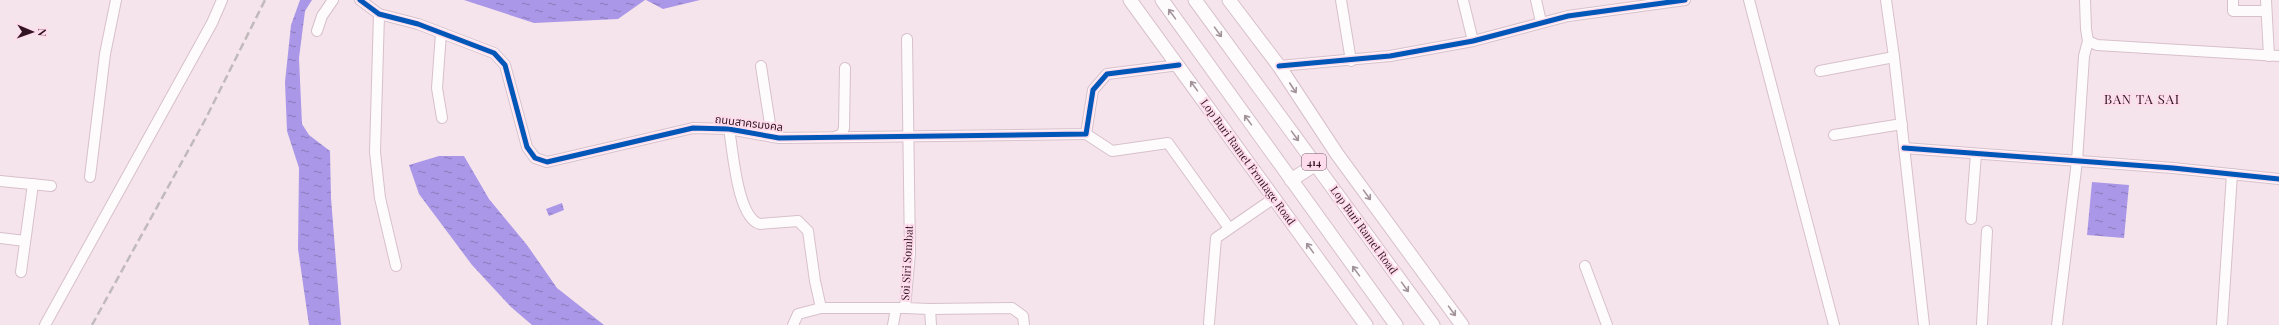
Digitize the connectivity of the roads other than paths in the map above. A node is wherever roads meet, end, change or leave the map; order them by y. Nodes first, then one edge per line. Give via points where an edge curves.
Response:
1 (116, 0) edge
2 (222, 0) edge
3 (333, 0) edge
4 (360, 0) edge
5 (1130, 0) edge
6 (1162, 0) edge
7 (1196, 0) edge
8 (1229, 0) edge
9 (1340, 0) edge
10 (1463, 0) edge
11 (1536, 0) edge
12 (1686, 0) edge
13 (1749, 0) edge
14 (1886, 0) edge
15 (2085, 0) edge
16 (2233, 0) edge
17 (2266, 0) edge
18 (1662, 2) edge
19 (2266, 11) junction
20 (379, 14) junction
21 (1542, 22) junction
22 (317, 30) dead end
23 (441, 33) junction
24 (907, 39) dead end
25 (1473, 41) junction
26 (2088, 41) junction
27 (2274, 56) edge
28 (1894, 57) junction
29 (1351, 61) junction
30 (1179, 65) junction
31 (761, 66) dead end
32 (1279, 66) junction
33 (845, 68) dead end
34 (1820, 71) dead end
35 (442, 118) dead end
36 (1902, 124) junction
37 (729, 129) junction
38 (1086, 134) junction
39 (1834, 135) dead end
40 (772, 137) junction
41 (835, 137) junction
42 (907, 137) junction
43 (1904, 148) junction
44 (1976, 154) junction
45 (2077, 161) junction
46 (1316, 164) junction
47 (2232, 174) junction
48 (90, 177) dead end
49 (2279, 179) edge
50 (1291, 180) junction
51 (0, 181) edge
52 (32, 184) junction
53 (51, 186) dead end
54 (1274, 198) junction
55 (1971, 219) dead end
56 (1230, 228) junction
57 (1987, 231) dead end
58 (0, 238) edge
59 (25, 241) junction
60 (396, 266) dead end
61 (1585, 266) dead end
62 (21, 272) dead end
63 (821, 308) junction
64 (901, 308) junction
65 (930, 309) junction
66 (1209, 323) dead end
67 (44, 325) edge
68 (794, 325) edge
69 (893, 325) edge
70 (931, 325) edge
71 (1024, 325) edge
72 (1366, 325) edge
73 (1396, 325) edge
74 (1433, 325) edge
75 (1462, 325) edge
76 (1607, 325) edge
77 (1834, 325) edge
78 (1924, 325) edge
79 (1982, 325) edge
80 (2057, 325) edge
81 (2222, 325) edge

1 - 48 street via 105,54
2 - 67 street via 212,23
3 - 22 street via 322,16
4 - 20 street, ถนนสาครมงคล
5 - 30 main road, Lop Buri Ramet Frontage Road
50 -> 6 main road, 414
7 -> 46 main road, Lop Buri Ramet Road / 414
8 - 32 main road, 414
9 - 29 street
10 - 25 street
11 - 21 street
12 - 18 street
13 - 77 street
14 - 28 street
15 - 26 street
16 - 19 street via 2233,11
17 - 19 street
18 - 21 street
19 - 27 street
20 - 23 street, ถนนสาครมงคล
20 - 60 street via 375,152 380,198
21 - 25 street
23 - 35 street via 437,88
23 - 37 street, ถนนสาครมงคล via 494,53 505,65 527,147 541,161 547,162 693,128
24 - 42 street, Soi Siri Sombat
25 - 29 street
26 - 27 street via 2097,45
26 - 45 street via 2084,56
28 - 34 street
28 - 36 street
29 - 32 street
30 - 38 street via 1107,74 1093,90
54 -> 30 main road, Lop Buri Ramet Frontage Road
31 - 40 street
32 -> 75 main road, 414 via 1337,154
33 - 41 street via 844,128 842,134
36 - 39 street
36 - 43 street
37 - 40 street, ถนนสาครมงคล
37 - 63 street via 740,191 748,216 754,223 760,224 798,221 808,231
38 - 42 street, ถนนสาครมงคล
38 - 56 street via 1112,151 1168,142
40 - 41 street, ถนนสาครมงคล
41 - 42 street, ถนนสาครมงคล
42 - 64 street, Soi Siri Sombat via 910,253
43 - 44 street
43 - 78 street
44 - 45 street
44 - 55 street
45 - 47 street
45 - 80 street
46 - 50 main road
46 -> 74 main road, Lop Buri Ramet Road / 414
47 - 49 street
47 - 81 street
73 -> 50 main road, 414
51 - 52 street
52 - 53 street
52 - 59 street
54 - 56 street
72 -> 54 main road, Lop Buri Ramet Frontage Road
56 - 66 street via 1216,238
57 - 79 street
58 - 59 street
59 - 62 street
61 - 76 street
63 - 64 street
63 - 68 street via 798,314
64 - 65 street, Soi Siri Sombat
64 - 69 street
65 - 70 street
65 - 71 street, Soi Siri Sombat via 1012,308 1022,316

